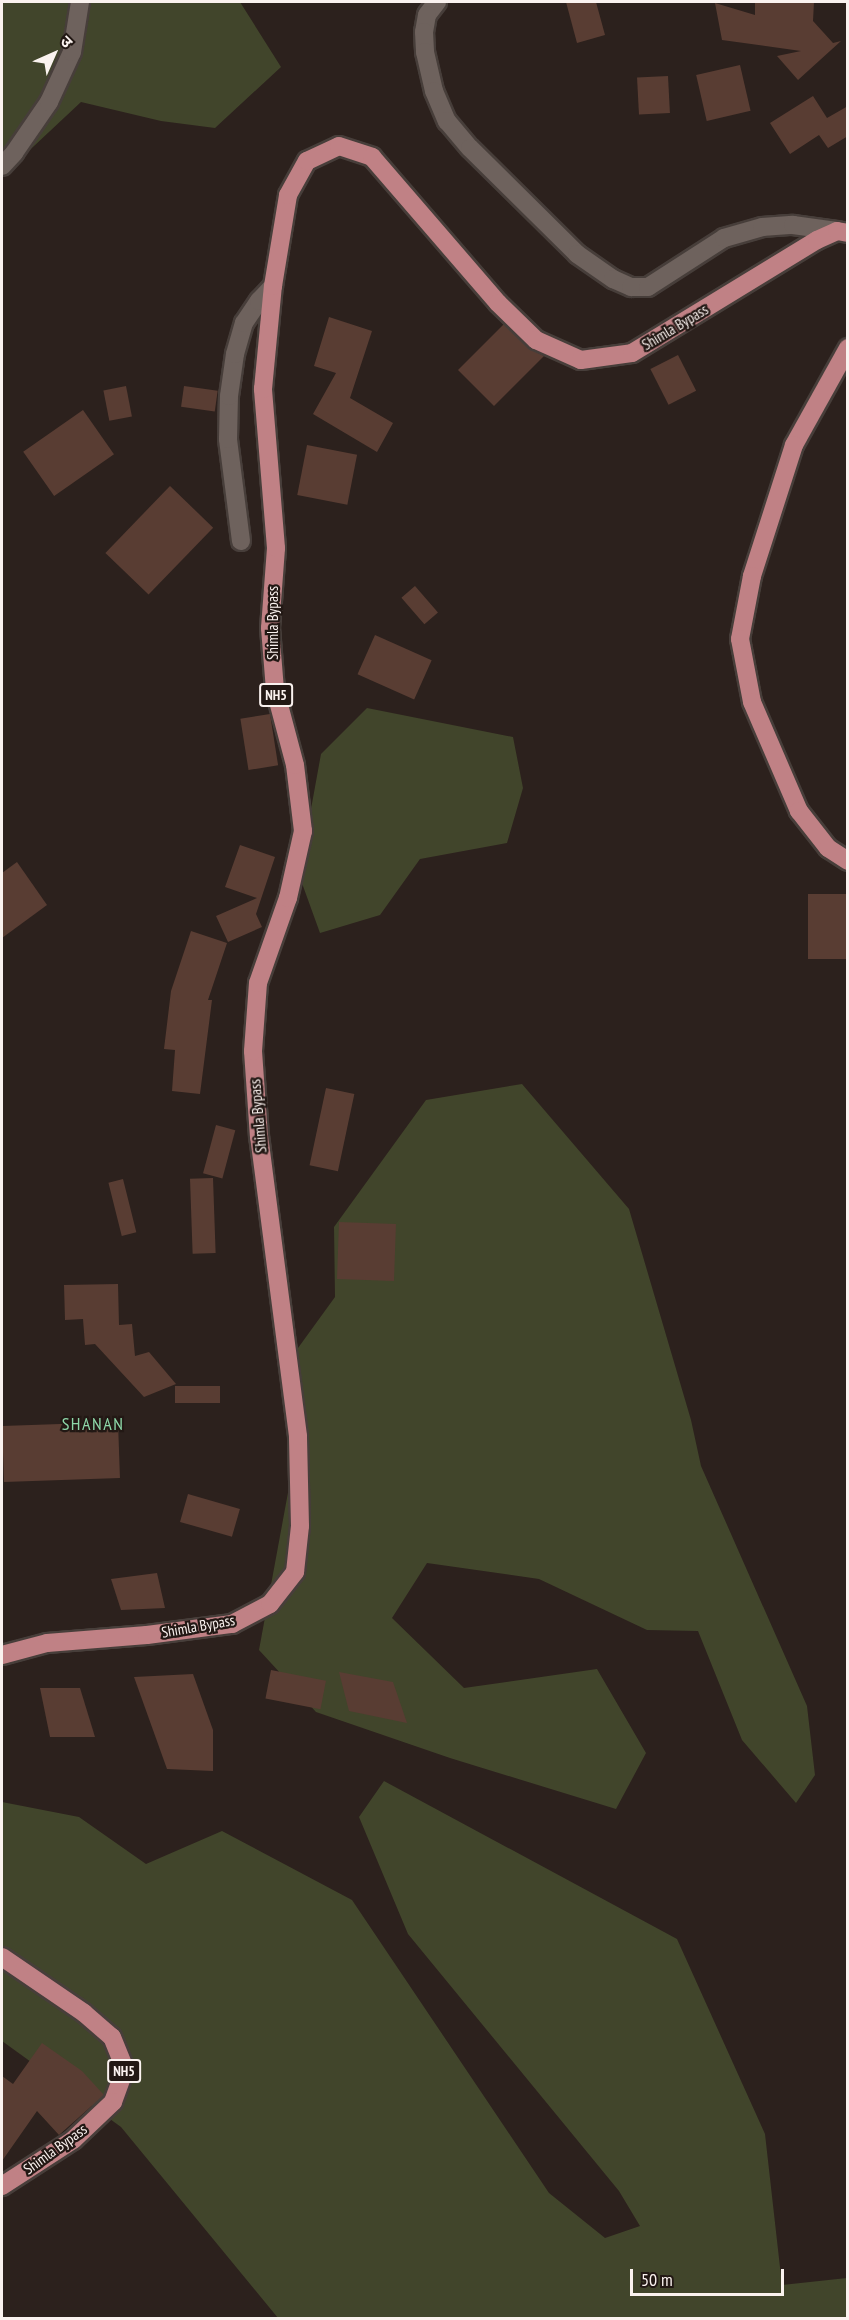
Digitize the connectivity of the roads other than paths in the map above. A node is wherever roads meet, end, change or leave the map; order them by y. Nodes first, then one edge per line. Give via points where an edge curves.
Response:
1 (80, 2) edge
2 (437, 2) edge
3 (2, 166) edge
4 (842, 232) edge
5 (273, 286) junction
6 (848, 348) edge
7 (242, 541) dead end
8 (848, 861) edge
9 (2, 1655) edge
10 (2, 1957) edge
11 (2, 2187) edge

1 - 3 street via 72,52 49,102
2 - 4 street via 427,15 425,52 434,91 447,121 577,254 613,279 631,287 648,287 724,238 762,227 792,225
4 - 5 highway, Shimla Bypass / NH5 via 817,240 632,353 581,360 536,340 498,303 372,157 339,146 307,161 288,195
5 - 7 street via 244,323 229,396 228,439
5 - 9 highway, Shimla Bypass / NH5 via 263,389 276,548 270,628 275,690 295,765 303,831 288,898 258,983 253,1051 259,1137 298,1436 300,1526 295,1572 270,1604 232,1624 47,1643
6 - 8 highway via 794,445 752,576 740,639 752,702 799,811 828,848
10 - 11 highway, Shimla Bypass / NH5 via 112,2037 125,2068 112,2102 73,2140

